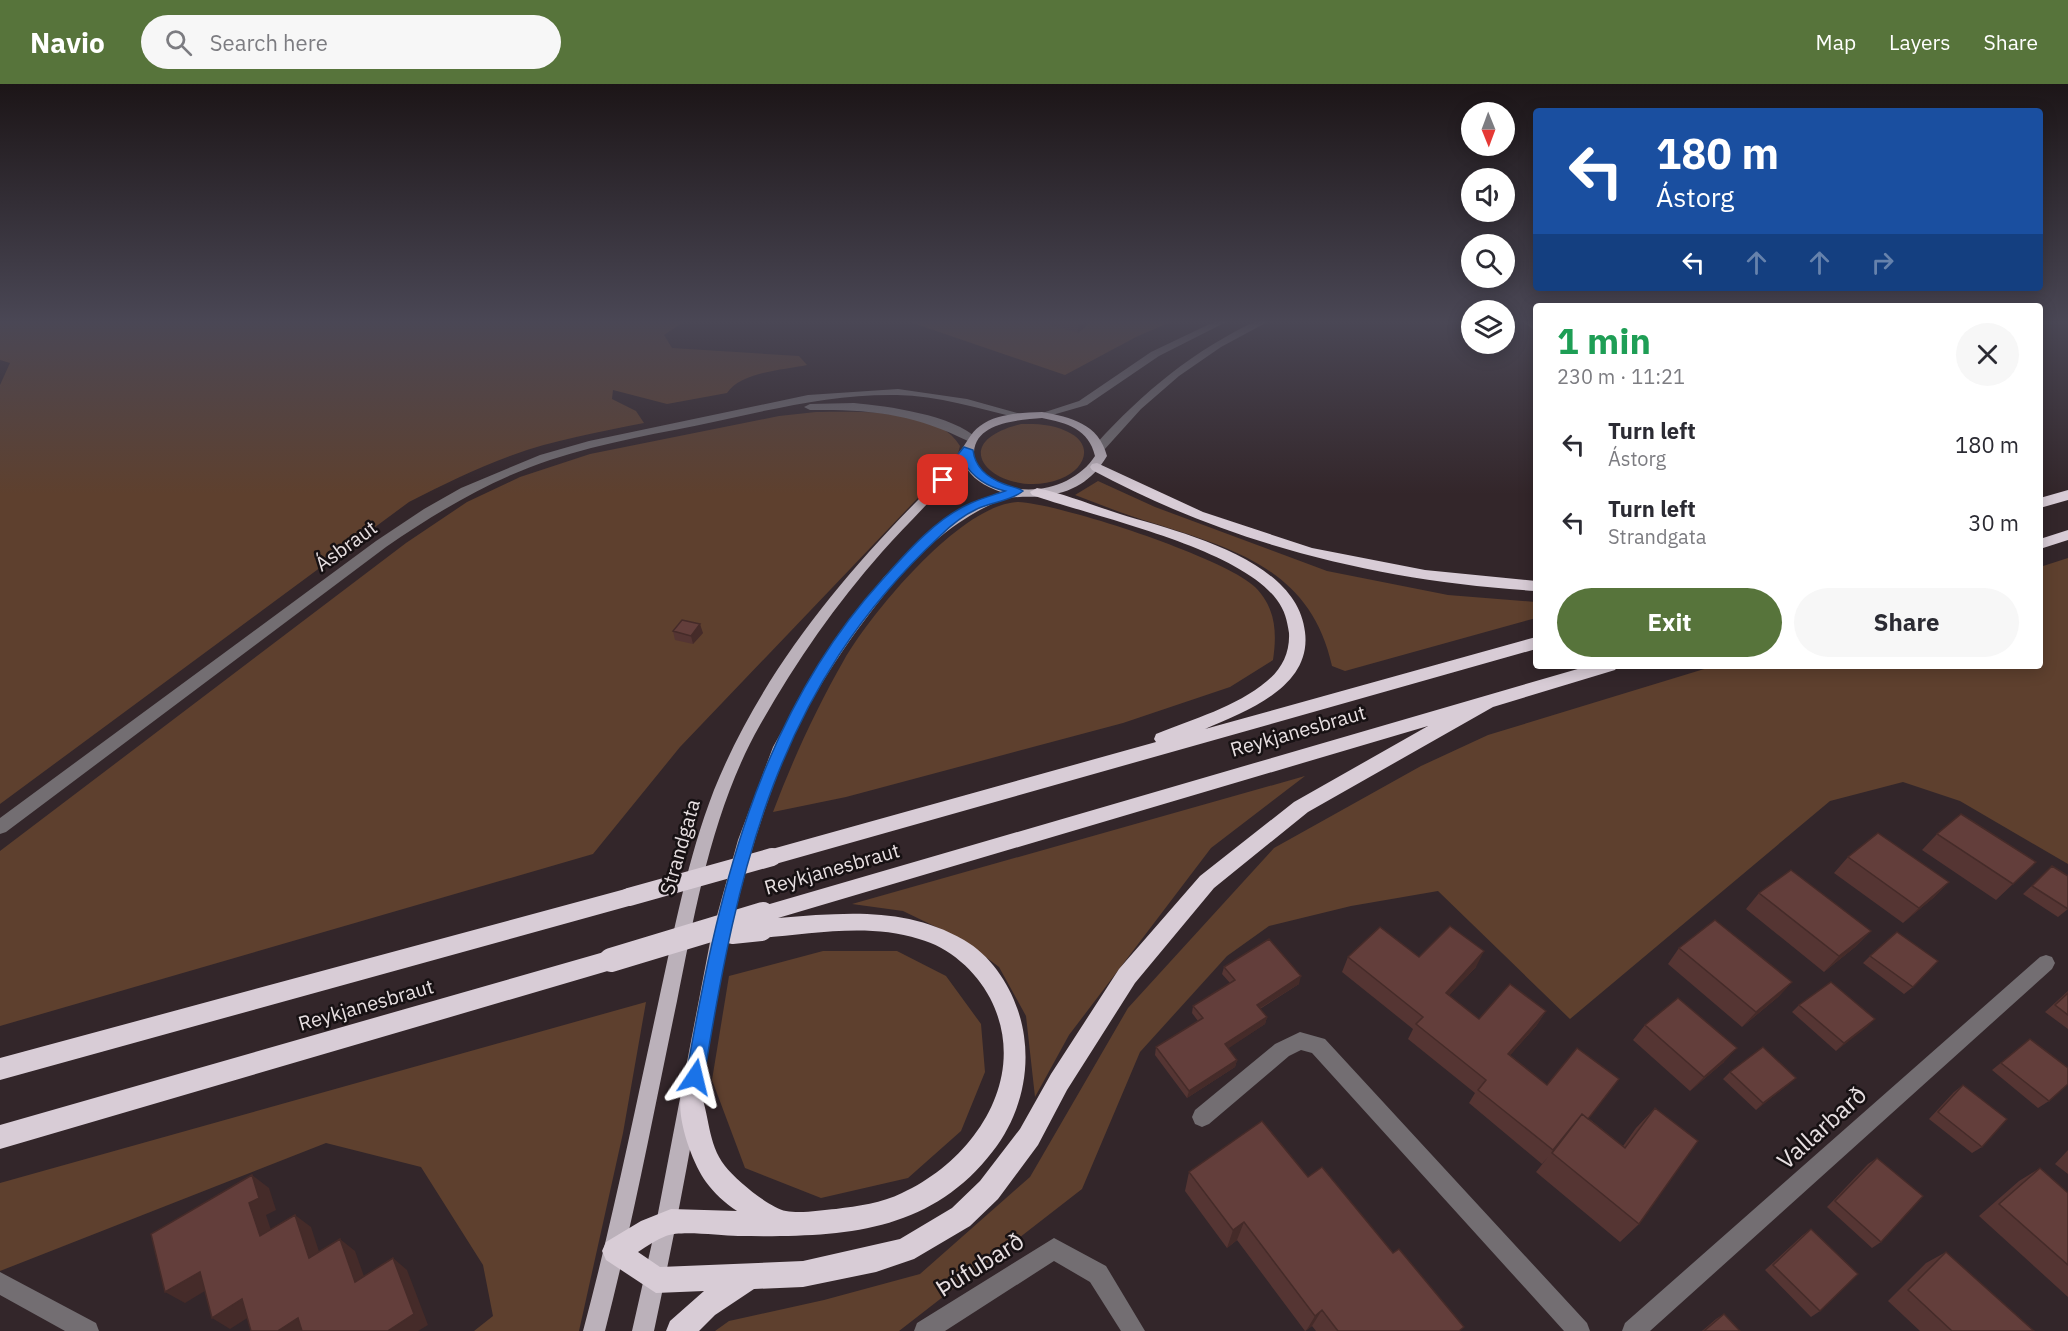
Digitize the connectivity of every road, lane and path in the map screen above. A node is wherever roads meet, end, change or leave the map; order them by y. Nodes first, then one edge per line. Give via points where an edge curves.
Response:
1 (1119, 378) edge
2 (1168, 378) edge
3 (763, 409) junction
4 (1042, 415) junction
5 (1022, 416) junction
6 (970, 445) junction
7 (1100, 447) junction
8 (1097, 467) junction
9 (1017, 491) junction
10 (1037, 492) junction
11 (2068, 495) edge
12 (2043, 502) edge
13 (2068, 536) edge
14 (2043, 543) edge
15 (1533, 586) edge
16 (1533, 644) edge
17 (1598, 669) edge
18 (1492, 699) junction
19 (1101, 766) junction
20 (0, 827) edge
21 (762, 922) junction
22 (2046, 963) dead end
23 (0, 1070) edge
24 (691, 1097) junction
25 (1202, 1117) dead end
26 (0, 1137) edge
27 (669, 1222) junction
28 (782, 1223) junction
29 (615, 1251) junction
30 (749, 1277) junction
31 (656, 1280) junction
32 (0, 1283) edge
33 (88, 1331) edge
34 (594, 1331) edge
35 (643, 1331) edge
36 (680, 1331) edge
37 (926, 1331) edge
38 (1134, 1331) edge
39 (1579, 1331) edge
40 (1633, 1331) edge

1 - 4 street via 1083,403
2 - 7 street via 1140,402
3 - 5 street, Ásbraut via 808,398 898,392 967,402
3 - 6 street, Ásbraut via 848,406 917,414 940,422
3 - 20 street, Ásbraut via 544,458 476,486 428,512
4 - 5 main road
4 - 7 main road via 1086,429
5 - 6 main road via 992,424
6 - 9 main road via 969,460 980,475 1000,487
6 - 29 main road, Strandgata via 808,634 752,726 723,789 698,858
7 - 8 main road
8 - 10 main road via 1076,484
8 - 15 highway via 1187,510 1337,559 1423,576
9 - 10 main road
9 - 24 main road via 973,506 909,558 840,641 803,702 764,785 738,868 712,977
10 - 19 highway via 1173,536 1249,568 1284,598 1299,631 1293,662 1267,690
11 - 12 highway
13 - 14 highway
16 - 19 highway, Reykjanesbraut
17 - 18 highway, Reykjanesbraut
18 - 21 highway, Reykjanesbraut
18 - 30 highway via 1301,807 1208,882 1127,976 1029,1137 989,1190 961,1217 904,1250 876,1259 803,1274
19 - 23 highway, Reykjanesbraut, bridge
21 - 26 highway, Reykjanesbraut, bridge via 694,936
21 - 28 highway via 886,923 939,936 960,948 990,977 1003,996 1014,1044 1009,1096 1002,1114 967,1163 950,1179 908,1205 884,1213
22 - 40 street, Vallarbarð
24 - 27 main road
24 - 28 highway via 701,1150 717,1177 748,1205
25 - 39 street via 1282,1050 1300,1041 1318,1045
27 - 28 highway
27 - 29 highway
27 - 31 main road
29 - 31 highway
29 - 34 main road, Strandgata
30 - 31 highway
30 - 36 highway via 716,1299
31 - 35 main road
32 - 33 street
37 - 38 street, Þúfubarð via 1054,1249 1098,1274

